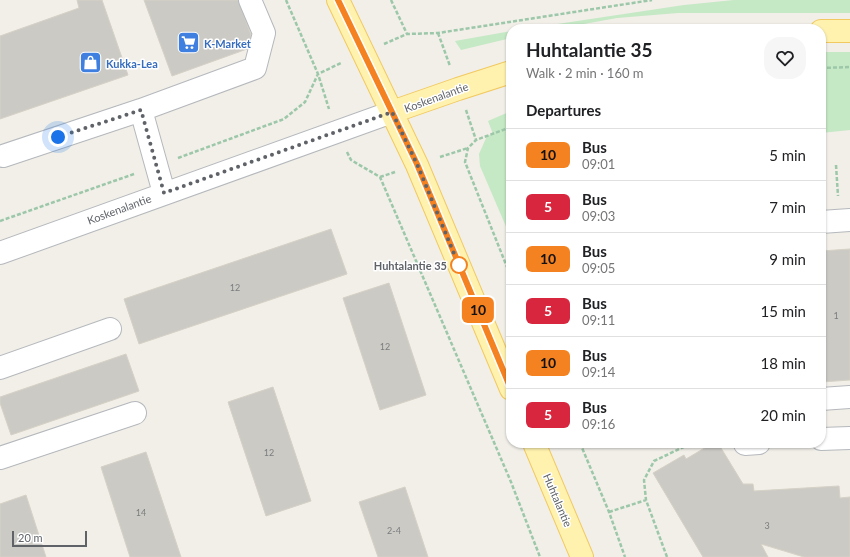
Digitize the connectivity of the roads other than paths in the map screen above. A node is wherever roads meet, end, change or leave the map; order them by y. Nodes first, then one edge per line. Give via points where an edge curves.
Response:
1 (250, 0) edge
2 (338, 0) edge
3 (826, 31) edge
4 (850, 31) edge
5 (506, 74) edge
6 (141, 110) junction
7 (392, 112) junction
8 (3, 156) dead end
9 (164, 193) junction
10 (850, 220) edge
11 (826, 222) edge
12 (0, 253) edge
13 (110, 329) dead end
14 (0, 368) edge
15 (506, 377) edge
16 (850, 397) edge
17 (826, 399) edge
18 (135, 412) dead end
19 (850, 438) edge
20 (826, 439) edge
21 (536, 448) edge
22 (0, 458) edge
23 (582, 557) edge

1 - 6 street via 264,33 255,68
2 - 7 main road
3 - 4 main road
5 - 7 main road, Koskenalantie
6 - 8 street
6 - 9 street
7 - 9 street, Koskenalantie
7 - 15 main road via 417,164
9 - 12 street, Koskenalantie
10 - 11 street
13 - 14 street
16 - 17 street
18 - 22 street
19 - 20 street
21 - 23 main road, Huhtalantie

